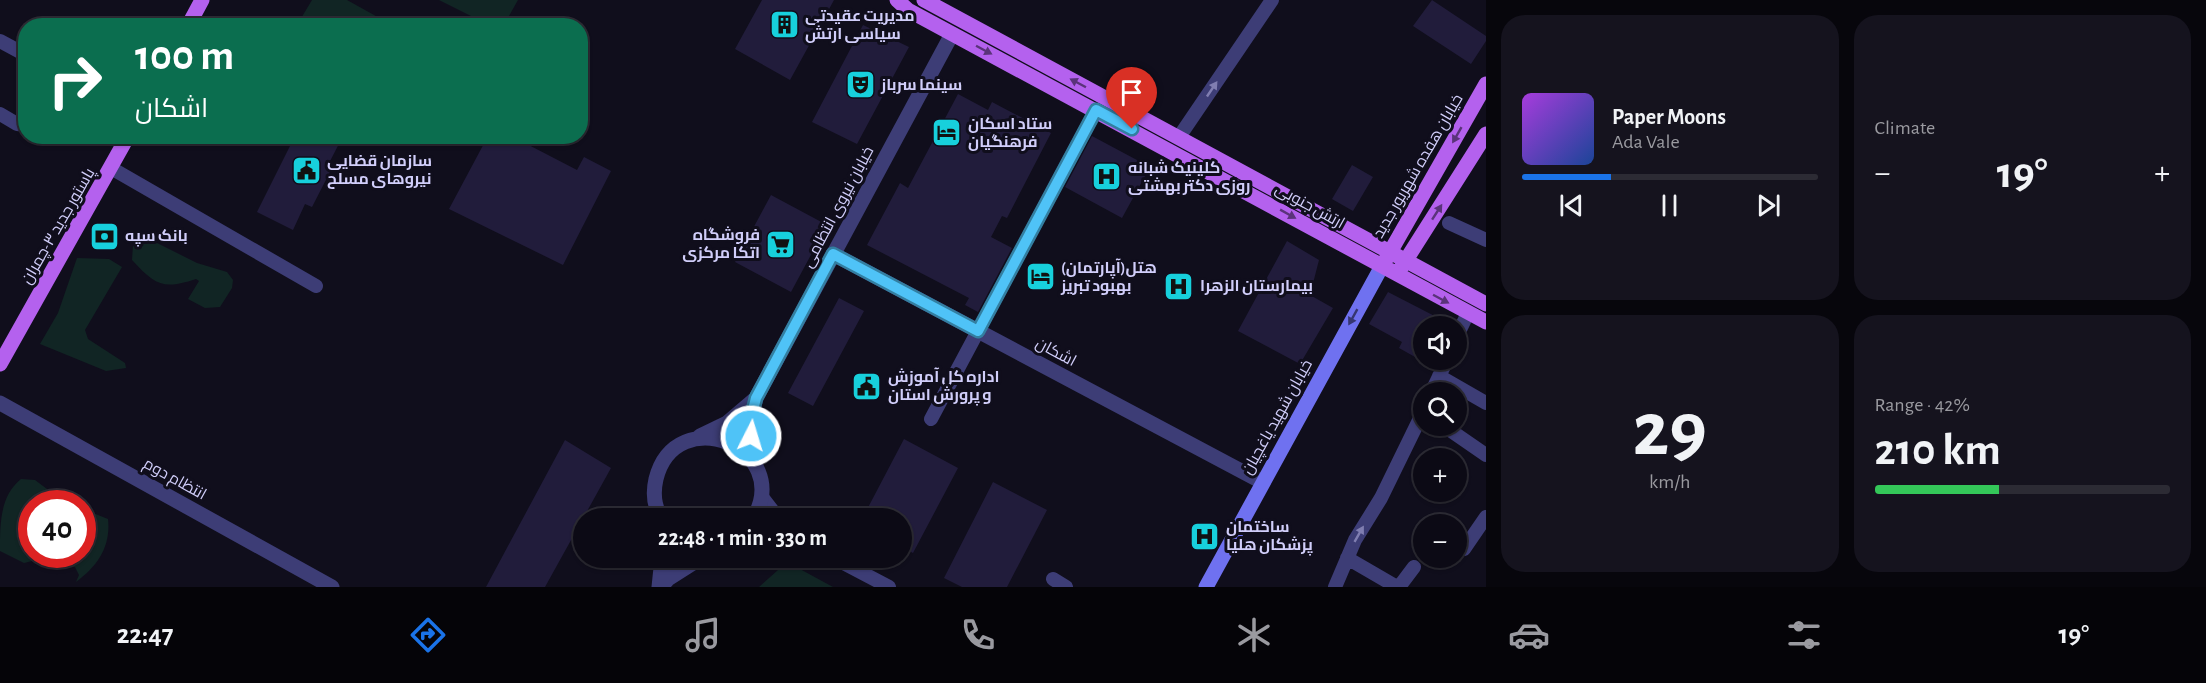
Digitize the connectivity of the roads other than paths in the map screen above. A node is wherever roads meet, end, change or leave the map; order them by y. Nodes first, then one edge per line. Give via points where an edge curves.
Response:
1 (202, 0) edge
2 (897, 0) edge
3 (924, 0) edge
4 (1272, 0) edge
5 (192, 18) edge
6 (952, 34) junction
7 (0, 41) edge
8 (18, 51) edge
9 (1486, 84) edge
10 (1096, 110) junction
11 (0, 114) edge
12 (18, 124) edge
13 (1486, 134) edge
14 (1179, 137) junction
15 (124, 144) edge
16 (111, 168) junction
17 (1449, 223) dead end
18 (1486, 240) edge
19 (833, 254) junction
20 (1386, 259) junction
21 (1405, 261) junction
22 (1397, 275) junction
23 (316, 286) dead end
24 (1486, 303) edge
25 (1468, 313) junction
26 (1467, 316) edge
27 (1486, 322) edge
28 (978, 331) junction
29 (0, 364) edge
30 (1442, 370) edge
31 (1439, 376) junction
32 (1436, 382) edge
33 (756, 398) junction
34 (0, 403) edge
35 (1486, 403) edge
36 (931, 419) dead end
37 (1413, 432) edge
38 (1458, 436) edge
39 (691, 440) junction
40 (1486, 455) edge
41 (756, 466) junction
42 (1262, 482) junction
43 (762, 496) junction
44 (657, 508) edge
45 (757, 508) edge
46 (770, 508) edge
47 (1486, 517) edge
48 (1467, 545) edge
49 (1347, 558) junction
50 (1413, 567) dead end
51 (661, 568) edge
52 (685, 568) edge
53 (853, 568) edge
54 (1053, 579) dead end
55 (333, 587) edge
56 (660, 587) edge
57 (889, 587) edge
58 (1066, 587) edge
59 (1206, 587) edge
60 (1335, 587) edge
61 (1398, 587) edge

1 - 5 main road
2 - 6 main road, ارتش جنوبی
14 -> 3 main road, ارتش جنوبی
14 -> 4 street
6 -> 10 main road, ارتش جنوبی
6 - 19 street, خیابان نیروی انتظامی
7 - 8 street
9 -> 20 main road, خیابان هفده شهریور جدید
10 -> 20 main road, ارتش جنوبی
10 - 28 street
11 - 12 street
21 -> 13 main road
14 - 20 main road, ارتش جنوبی
15 - 16 main road, پاستور جدید ۳-چمران
16 - 23 street
16 - 29 main road, پاستور جدید ۳-چمران
17 - 18 street
19 - 28 street, اشکان
19 - 33 street, خیابان نیروی انتظامی
20 - 21 main road, ارتش جنوبی
20 - 22 main road, ارتش جنوبی
20 -> 42 main road, خیابان شهید یاغچیان
21 - 22 main road
21 - 24 main road, ارتش جنوبی
22 -> 25 main road, ارتش جنوبی
25 - 26 street
25 - 27 main road, ارتش جنوبی
28 - 36 street
28 - 42 street, اشکان
30 - 31 street
31 - 32 street
31 - 35 street
33 - 39 street, خیابان نیروی انتظامی via 727,423
33 - 41 street, خیابان نیروی انتظامی via 750,422
34 - 55 street, انتظام دوم
49 -> 37 street
38 - 40 street
39 - 41 street via 706,437 735,444
39 - 44 street, خیابان نیروی انتظامی via 677,447 658,471 654,486
41 - 43 street, خیابان نیروی انتظامی
42 - 59 main road, خیابان شهید یاغچیان
43 - 45 street
43 - 46 street
47 - 48 street
49 - 60 street
49 - 61 street
50 - 61 street
51 - 56 street
52 - 56 street
53 - 57 street
54 - 58 street

